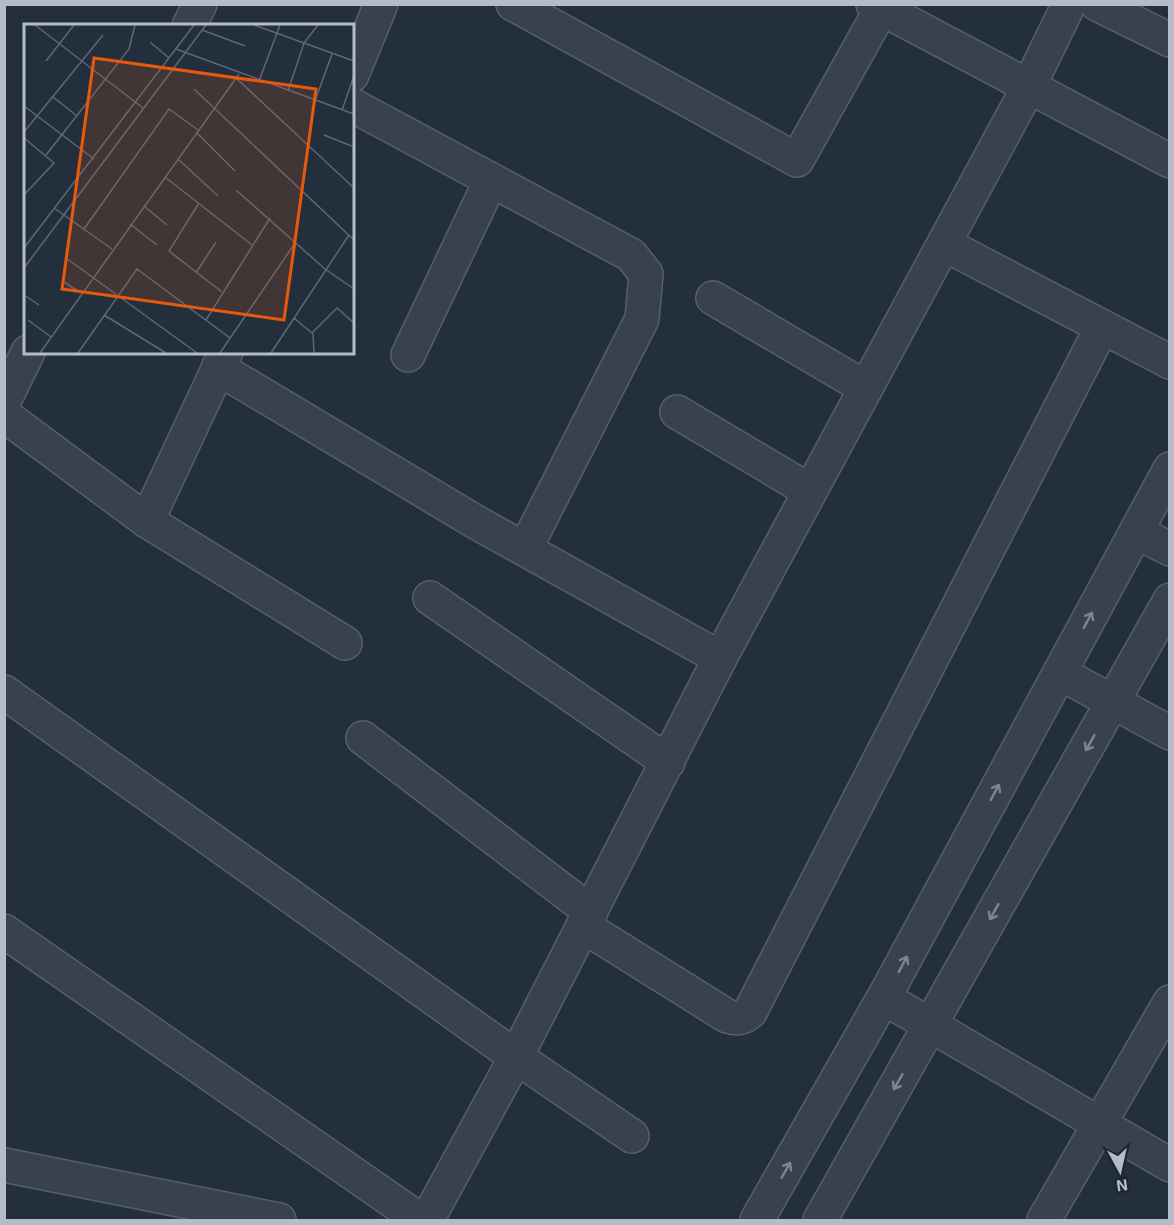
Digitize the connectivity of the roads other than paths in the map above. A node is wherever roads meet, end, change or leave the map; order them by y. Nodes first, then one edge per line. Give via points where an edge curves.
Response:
1 (200, 4) edge
2 (381, 4) edge
3 (513, 4) edge
4 (1069, 4) edge
5 (1097, 4) edge
6 (880, 6) edge
7 (190, 24) edge
8 (1170, 40) edge
9 (354, 70) edge
10 (1028, 88) junction
11 (354, 106) edge
12 (1170, 161) edge
13 (491, 180) junction
14 (944, 244) junction
15 (713, 298) dead end
16 (1102, 327) junction
17 (27, 354) edge
18 (408, 355) dead end
19 (222, 360) edge
20 (1170, 362) edge
21 (866, 388) junction
22 (4, 401) edge
23 (677, 412) dead end
24 (4, 415) edge
25 (1170, 469) edge
26 (810, 490) junction
27 (147, 521) junction
28 (1136, 532) junction
29 (525, 549) junction
30 (1170, 549) edge
31 (430, 598) dead end
32 (1170, 600) edge
33 (345, 643) dead end
34 (720, 658) junction
35 (1060, 673) junction
36 (4, 692) edge
37 (1113, 701) junction
38 (1170, 733) edge
39 (363, 738) dead end
40 (668, 762) junction
41 (587, 919) junction
42 (4, 931) edge
43 (884, 998) junction
44 (1170, 1002) edge
45 (930, 1025) junction
46 (516, 1057) junction
47 (1100, 1124) junction
48 (632, 1136) dead end
49 (4, 1165) edge
50 (1170, 1165) edge
51 (144, 1207) edge
52 (279, 1221) edge
53 (420, 1221) edge
54 (427, 1221) edge
55 (757, 1221) edge
56 (820, 1221) edge
57 (1044, 1221) edge

1 - 7 street
2 - 9 street
3 - 6 street via 797,160
4 - 10 street
5 - 8 street
6 - 10 street
10 - 12 street
10 - 14 street
11 - 13 street
13 - 18 street
13 - 29 street via 631,255 646,273 642,319
14 - 16 street
14 - 21 street
15 - 21 street
16 - 20 street
16 - 41 street via 750,1012 736,1019 727,1016
17 - 22 street
19 - 27 street
19 - 29 street
21 - 26 street
23 - 26 street
24 - 27 street
25 - 28 street
26 - 34 street
27 - 33 street
28 - 30 street
35 -> 28 street
29 - 34 street
31 - 40 street
32 - 37 street
34 - 40 street
35 - 37 street
43 -> 35 street
36 - 46 street
37 - 38 street
37 -> 45 street
39 - 41 street
40 - 41 street
41 - 46 street
42 - 53 street
43 - 45 street
55 -> 43 street
44 - 47 street
45 - 47 street
45 -> 56 street
46 - 48 street
46 - 54 street
47 - 50 street
47 - 57 street
49 - 51 street
51 - 52 street

